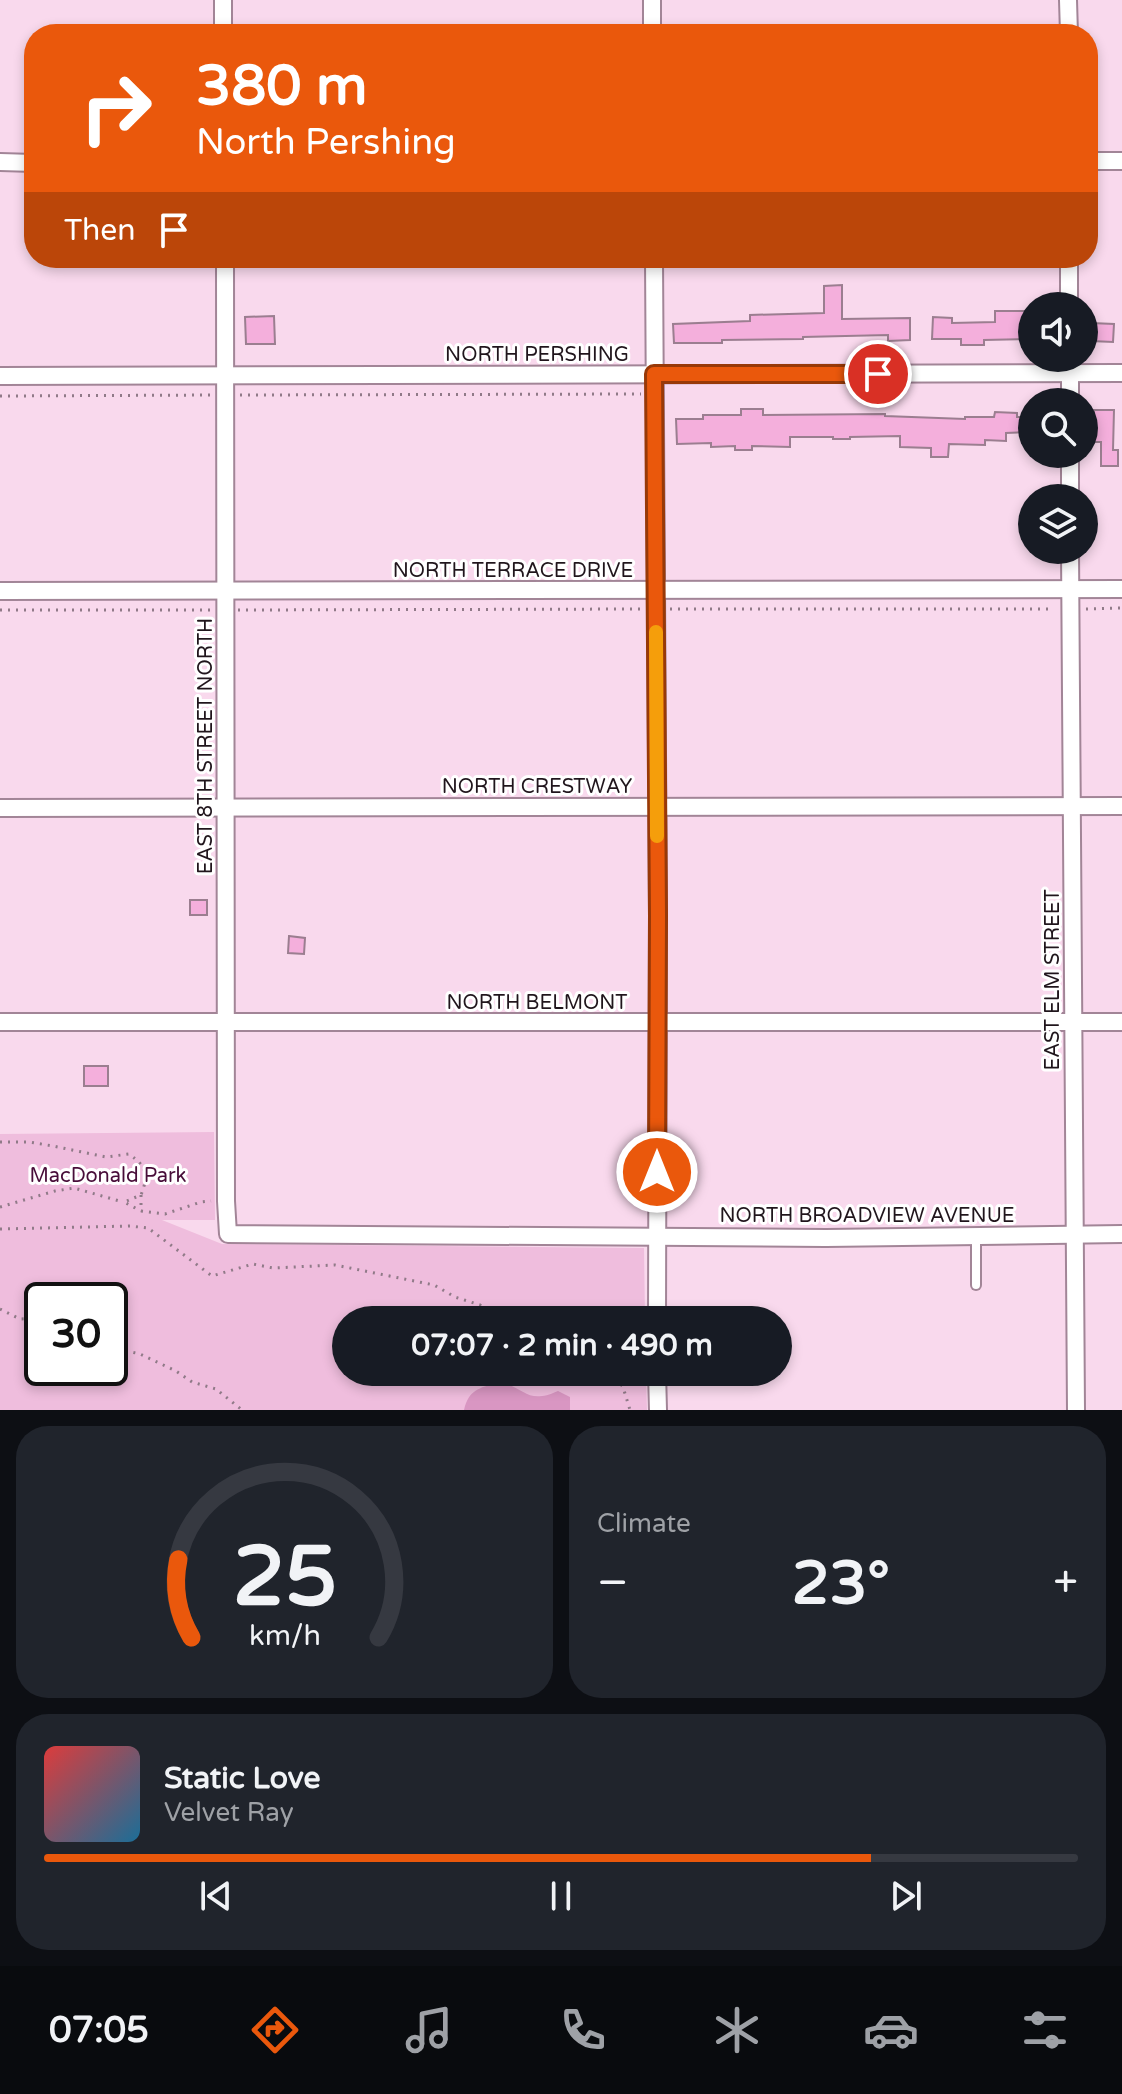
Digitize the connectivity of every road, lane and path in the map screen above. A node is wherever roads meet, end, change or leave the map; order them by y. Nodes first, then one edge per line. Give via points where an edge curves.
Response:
1 (223, 0) edge
2 (652, 0) edge
3 (1068, 0) edge
4 (223, 24) edge
5 (652, 24) edge
6 (1069, 24) edge
7 (1098, 161) edge
8 (1122, 161) edge
9 (0, 162) edge
10 (24, 163) edge
11 (225, 268) edge
12 (654, 268) edge
13 (1069, 268) edge
14 (1069, 292) edge
15 (1018, 367) edge
16 (1098, 370) edge
17 (1122, 373) edge
18 (654, 374) junction
19 (0, 376) edge
20 (225, 376) junction
21 (641, 394) dead end
22 (225, 395) junction
23 (0, 396) edge
24 (1070, 564) edge
25 (1071, 589) junction
26 (1122, 589) edge
27 (0, 591) edge
28 (226, 591) junction
29 (656, 591) junction
30 (1122, 608) edge
31 (656, 609) junction
32 (1071, 609) junction
33 (0, 610) edge
34 (226, 610) junction
35 (1072, 806) junction
36 (1122, 806) edge
37 (226, 807) junction
38 (657, 807) junction
39 (0, 808) edge
40 (0, 1022) edge
41 (226, 1022) junction
42 (1073, 1022) junction
43 (1122, 1022) edge
44 (658, 1023) junction
45 (0, 1142) edge
46 (141, 1195) junction
47 (226, 1201) junction
48 (124, 1202) junction
49 (0, 1207) edge
50 (141, 1211) junction
51 (0, 1229) edge
52 (228, 1234) joint
53 (1075, 1234) junction
54 (1122, 1234) edge
55 (656, 1236) junction
56 (976, 1236) junction
57 (976, 1285) dead end
58 (481, 1306) edge
59 (657, 1306) edge
60 (0, 1309) edge
61 (24, 1319) edge
62 (128, 1351) edge
63 (622, 1386) edge
64 (657, 1386) edge
65 (242, 1410) edge
66 (630, 1410) edge
67 (658, 1410) edge
68 (1076, 1410) edge

1 - 4 street
2 - 5 street
3 - 6 street
7 - 8 street
9 - 10 street
11 - 20 street, EAST 8TH STREET NORTH
12 - 18 street
13 - 14 street
15 - 18 street, NORTH PERSHING
16 - 17 street, NORTH PERSHING
18 - 20 street, NORTH PERSHING
18 - 29 street
19 - 20 street, NORTH PERSHING
20 - 22 street, EAST 8TH STREET NORTH
21 - 22 path
22 - 23 path
22 - 28 street, EAST 8TH STREET NORTH
24 - 25 street, EAST ELM STREET
25 - 26 street, NORTH TERRACE DRIVE
25 - 29 street, NORTH TERRACE DRIVE
25 - 32 street, EAST ELM STREET
27 - 28 street, NORTH TERRACE DRIVE
28 - 29 street, NORTH TERRACE DRIVE
28 - 34 street, EAST 8TH STREET NORTH
29 - 31 street
30 - 32 path
31 - 32 path
31 - 34 path
31 - 38 street
32 - 35 street, EAST ELM STREET
33 - 34 path
34 - 37 street, EAST 8TH STREET NORTH
35 - 36 street, NORTH CRESTWAY
35 - 38 street, NORTH CRESTWAY
35 - 42 street, EAST ELM STREET
37 - 38 street, NORTH CRESTWAY
37 - 39 street, NORTH CRESTWAY
37 - 41 street, EAST 8TH STREET NORTH
38 - 44 street
40 - 41 street, NORTH BELMONT
41 - 44 street, NORTH BELMONT
41 - 47 street, EAST 8TH STREET NORTH
42 - 43 street, NORTH BELMONT
42 - 44 street, NORTH BELMONT
42 - 53 street, EAST ELM STREET
44 - 55 street
45 - 46 path via 29,1142 106,1157 129,1154 142,1163 147,1180
46 - 48 path
46 - 50 path
47 - 50 path via 201,1202 165,1214
47 - 52 street, EAST 8TH STREET NORTH
48 - 49 path via 74,1188
48 - 50 path
51 - 58 path via 148,1228 212,1276 253,1264 335,1265 434,1285
52 - 55 street, NORTH BROADVIEW AVENUE
53 - 54 street, NORTH BROADVIEW AVENUE
53 - 56 street, NORTH BROADVIEW AVENUE
53 - 68 street, EAST ELM STREET
55 - 56 street, NORTH BROADVIEW AVENUE
55 - 59 street
56 - 57 lane
60 - 61 path
62 - 65 path via 216,1389
63 - 66 path
64 - 67 street

